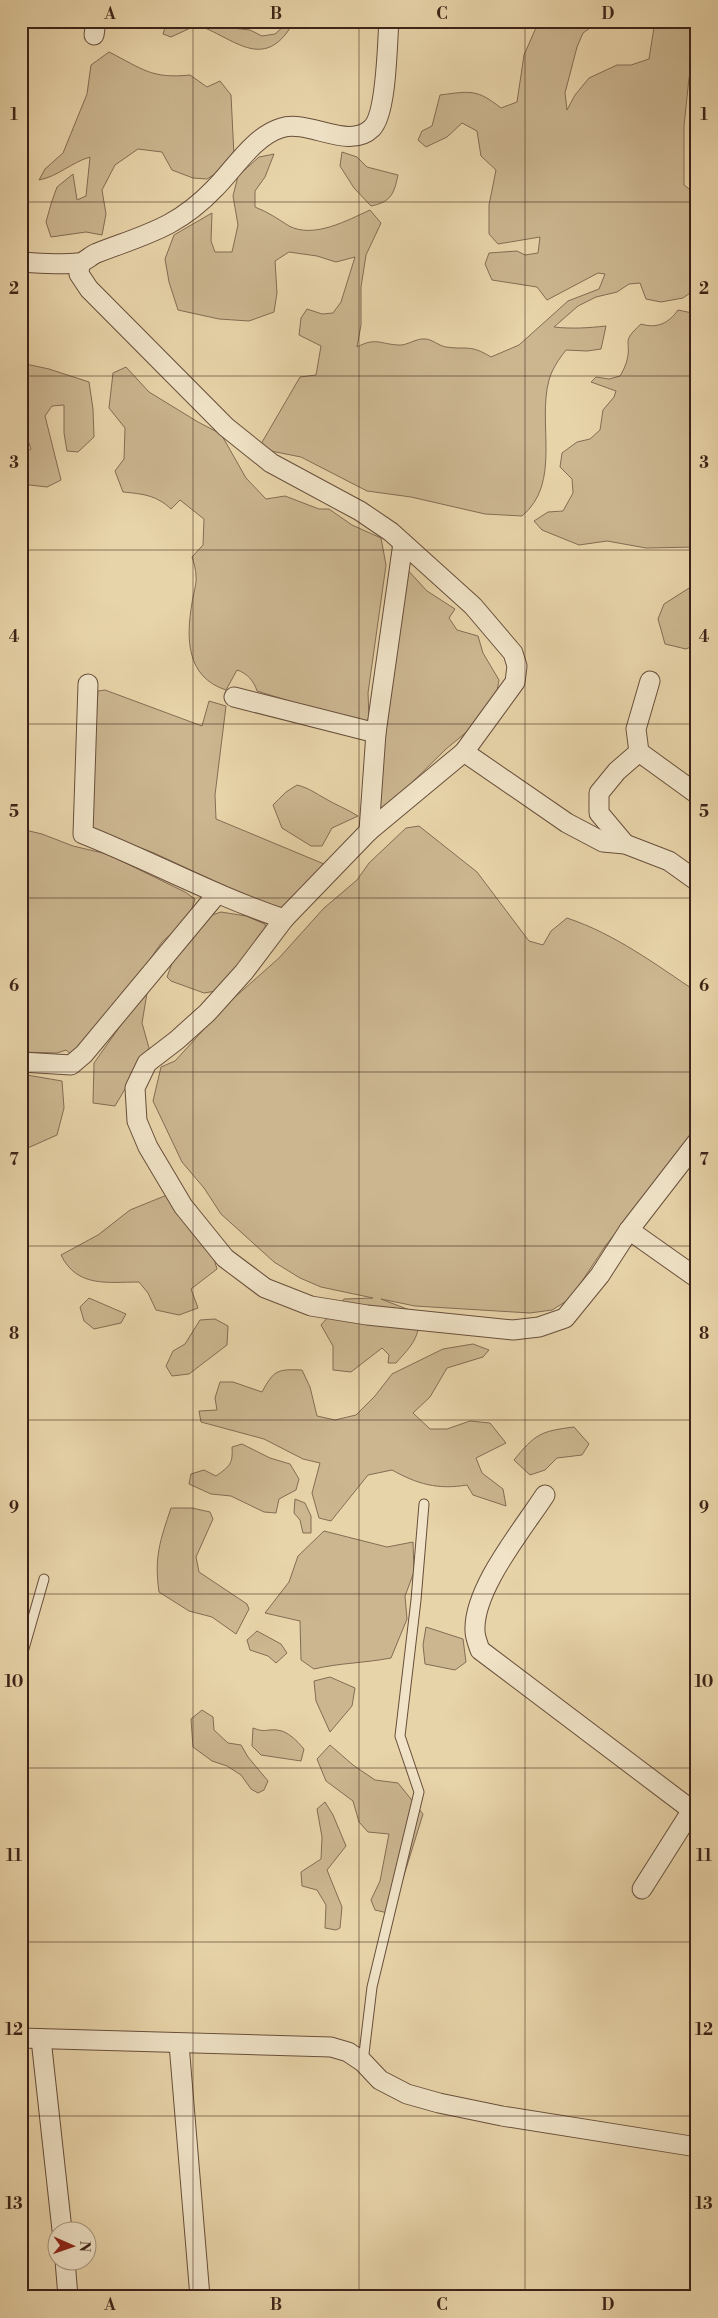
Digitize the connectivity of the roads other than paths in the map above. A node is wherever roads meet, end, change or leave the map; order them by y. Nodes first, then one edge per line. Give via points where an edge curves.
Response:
1 (389, 21) edge
2 (21, 262) edge
3 (80, 263) junction
4 (403, 543) junction
5 (650, 680) dead end
6 (88, 684) dead end
7 (234, 697) dead end
8 (376, 733) junction
9 (464, 752) junction
10 (639, 752) junction
11 (697, 794) edge
12 (369, 831) junction
13 (625, 844) junction
14 (697, 881) edge
15 (217, 894) junction
16 (284, 919) junction
17 (21, 1062) edge
18 (697, 1142) edge
19 (629, 1230) junction
20 (697, 1278) edge
21 (546, 1496) dead end
22 (424, 1504) dead end
23 (44, 1579) dead end
24 (21, 1659) edge
25 (695, 1809) edge
26 (642, 1889) dead end
27 (21, 2038) edge
28 (41, 2039) junction
29 (179, 2044) junction
30 (363, 2062) junction
31 (697, 2147) edge
32 (61, 2220) edge
33 (66, 2270) edge
34 (68, 2297) edge
35 (200, 2297) edge

1 - 3 street via 382,101 374,126 364,135 353,137 295,126 281,128 252,147 212,192 177,221 141,238 91,255
2 - 3 street
3 - 4 street via 79,274 89,289 226,427 271,463 360,511
4 - 8 street
4 - 9 street via 473,606 513,653 517,666 515,682
5 - 10 street via 636,729
6 - 15 street via 83,834
7 - 8 street
8 - 12 street
9 - 12 street
9 - 13 street via 567,823 603,842
10 - 11 street
10 - 13 street via 599,793 599,813
12 - 16 street
13 - 14 street via 669,861
15 - 16 street
15 - 17 street via 84,1054 71,1065
16 - 19 street via 244,972 207,1013 147,1063 135,1088 137,1121 148,1147 183,1206 225,1258 265,1288 311,1306 513,1330 539,1328 565,1318 600,1275
18 - 19 street
19 - 20 street
21 - 25 street via 492,1574 476,1618 475,1632 480,1650
22 - 30 lane via 400,1736 419,1792 372,1987
23 - 24 lane
25 - 26 street
27 - 28 street
28 - 29 street
28 - 32 street
29 - 30 street via 331,2047 348,2052
29 - 35 street
30 - 31 street via 380,2080 407,2094 439,2103
33 - 34 street

